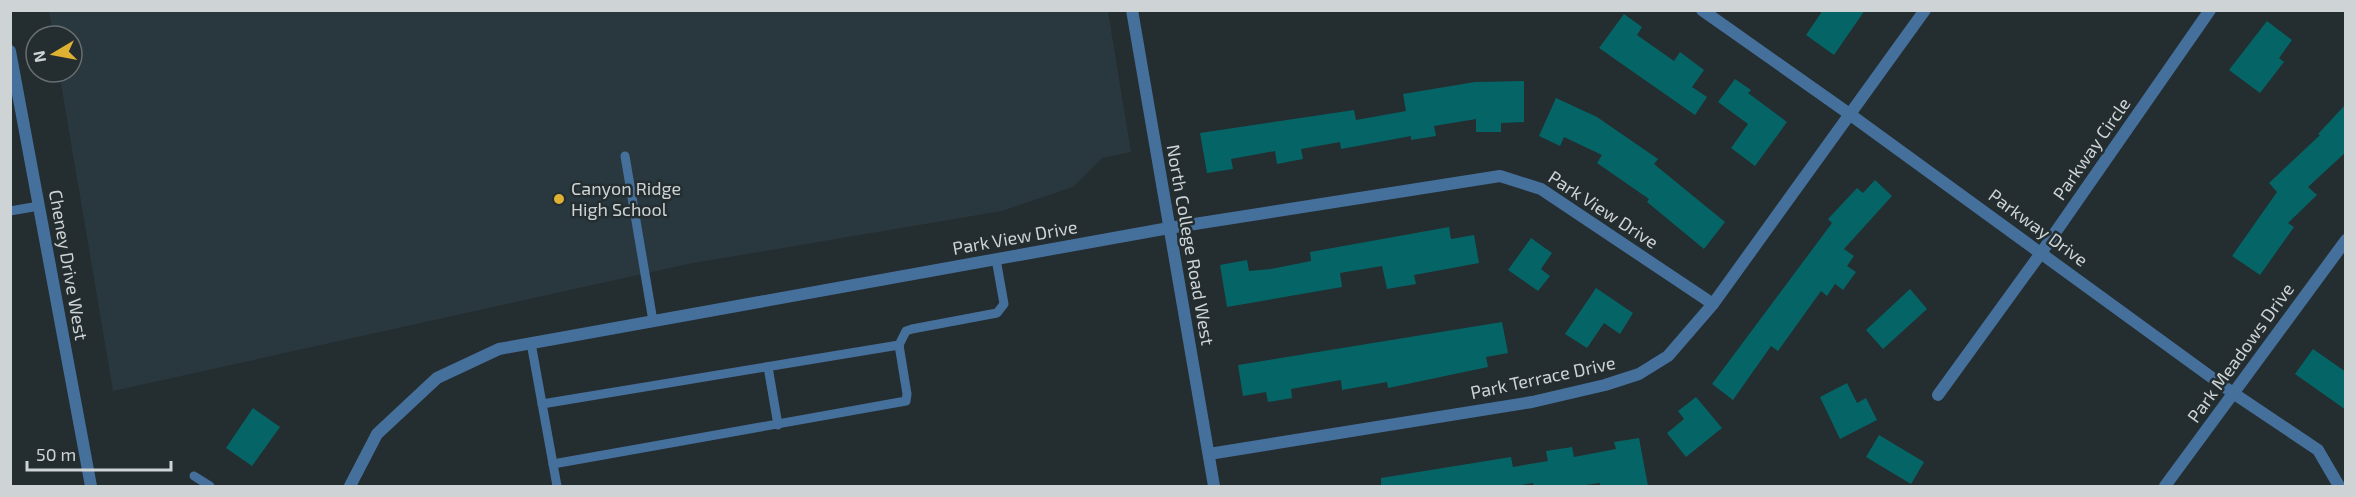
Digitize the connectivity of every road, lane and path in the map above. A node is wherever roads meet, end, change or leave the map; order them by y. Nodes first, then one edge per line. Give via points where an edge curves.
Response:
1 (1131, 10) edge
2 (1702, 10) edge
3 (1924, 10) edge
4 (2210, 10) edge
5 (10, 51) edge
6 (1848, 113) junction
7 (625, 156) dead end
8 (39, 206) junction
9 (10, 211) edge
10 (1169, 228) junction
11 (2346, 240) edge
12 (2041, 253) junction
13 (996, 260) junction
14 (1713, 304) junction
15 (653, 321) junction
16 (531, 343) junction
17 (899, 345) junction
18 (768, 367) junction
19 (2233, 393) junction
20 (1938, 394) dead end
21 (542, 405) junction
22 (778, 424) junction
23 (1209, 454) junction
24 (553, 464) junction
25 (194, 476) dead end
26 (91, 486) edge
27 (210, 486) edge
28 (350, 486) edge
29 (557, 486) edge
30 (1214, 486) edge
31 (2165, 486) edge
32 (2339, 486) edge

1 - 10 street, North College Road West
2 - 6 street, Parkway Drive
3 - 6 street, Park Terrace Drive
4 - 12 street, Parkway Circle
5 - 8 street, Cheney Drive West
6 - 12 street, Parkway Drive
6 - 14 street, Park Terrace Drive
7 - 15 lane
8 - 9 lane
8 - 26 street, Cheney Drive West
10 - 13 street, Park View Drive
10 - 14 street, Park View Drive via 1500,176 1541,189
10 - 23 street, North College Road West
11 - 19 street, Park Meadows Drive
12 - 19 street, Parkway Drive
12 - 20 street, Parkway Circle
13 - 15 street, Park View Drive
13 - 17 lane via 1003,308 997,313 912,328
14 - 23 street, Park Terrace Drive via 1668,356 1639,374 1605,385 1532,402
15 - 16 street, Park View Drive
16 - 21 lane
16 - 28 street, Park View Drive via 499,349 437,378 377,434
17 - 18 lane
17 - 22 lane via 906,401
18 - 21 lane
18 - 22 lane
19 - 31 street, Park Meadows Drive
19 - 32 street, Parkway Drive via 2318,450
21 - 24 lane
22 - 24 lane
23 - 30 street, North College Road West
24 - 29 lane
25 - 27 lane

